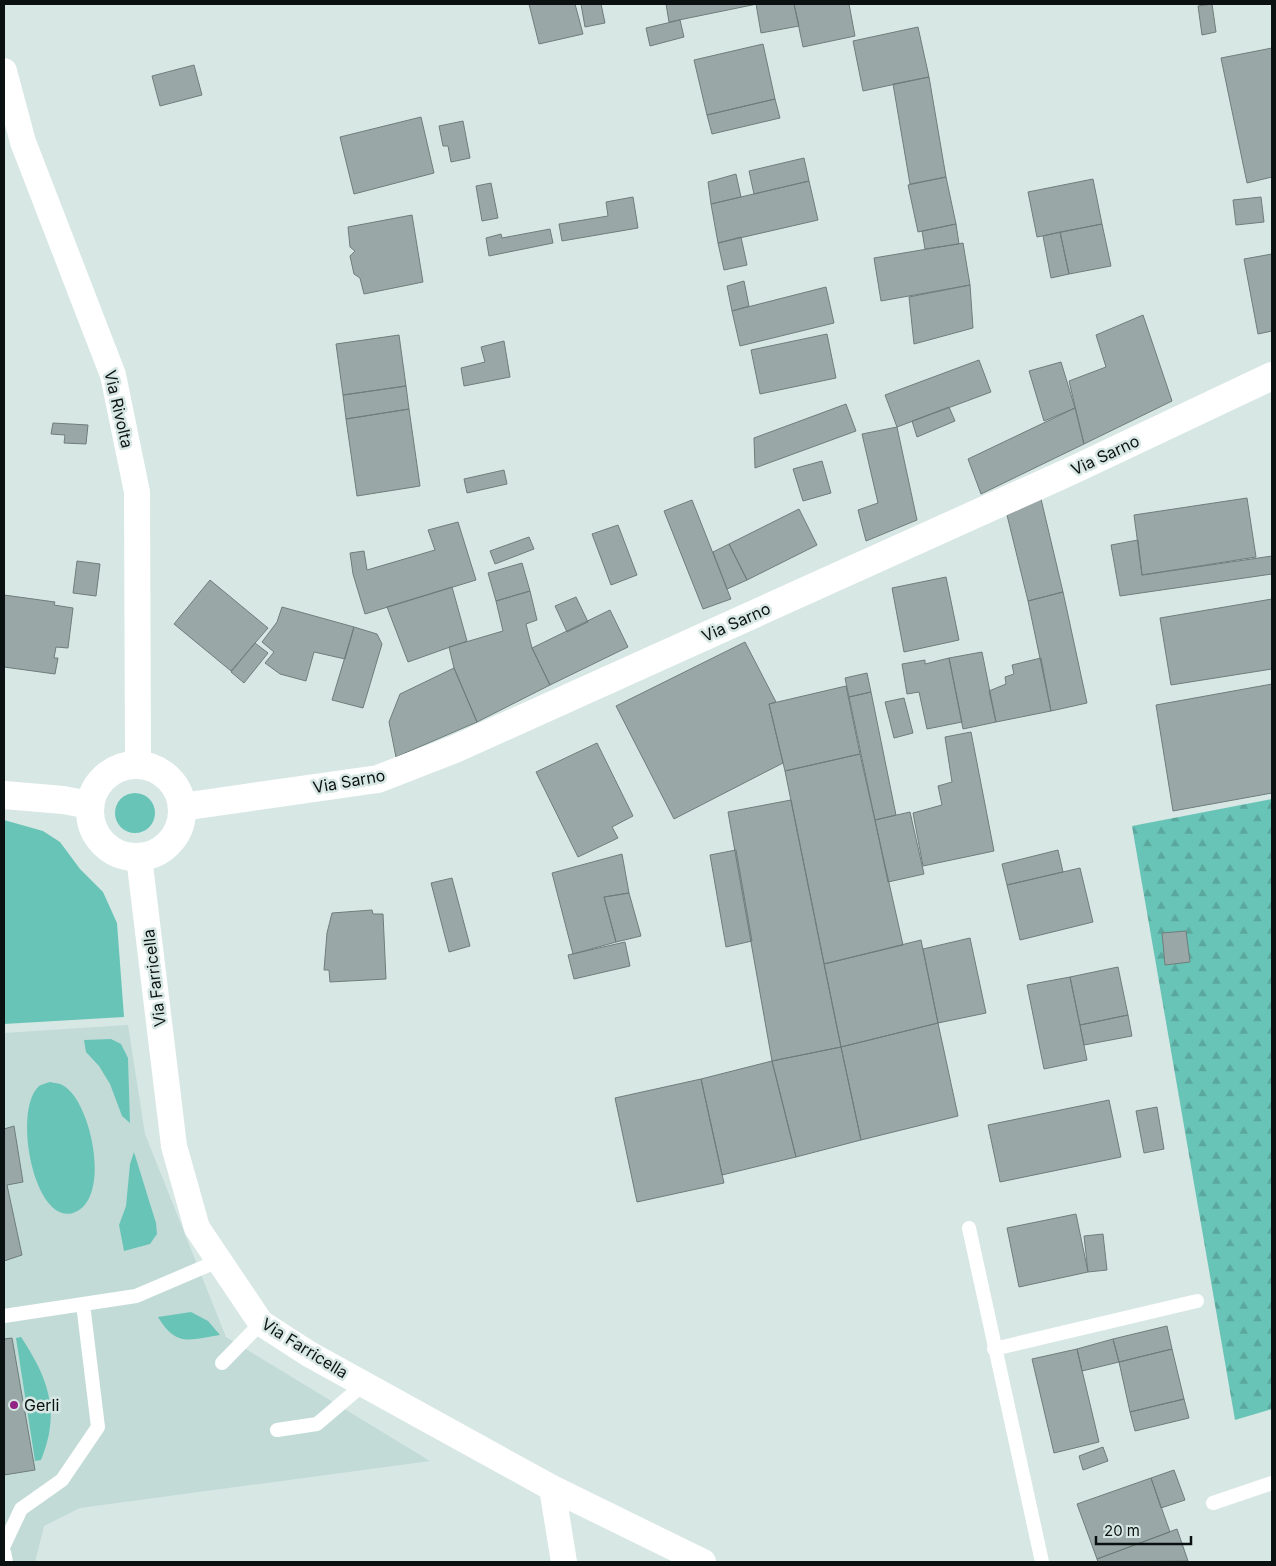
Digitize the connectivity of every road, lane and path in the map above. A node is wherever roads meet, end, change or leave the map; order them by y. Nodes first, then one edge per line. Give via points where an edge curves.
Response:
1 (4, 71) edge
2 (1272, 376) edge
3 (138, 765) junction
4 (4, 795) edge
5 (90, 805) junction
6 (182, 808) junction
7 (139, 857) junction
8 (969, 1228) dead end
9 (218, 1261) junction
10 (1197, 1302) dead end
11 (83, 1304) junction
12 (4, 1316) edge
13 (261, 1323) junction
14 (994, 1349) junction
15 (222, 1363) dead end
16 (364, 1384) junction
17 (277, 1430) dead end
18 (1272, 1483) edge
19 (552, 1488) junction
20 (1212, 1503) dead end
21 (4, 1545) edge
22 (4, 1552) edge
23 (6, 1562) edge
24 (564, 1562) edge
25 (703, 1562) edge
26 (1042, 1562) edge

1 - 3 street, Via Rivolta via 23,142 113,375 137,492
2 - 6 main road, Via Sarno via 1062,475 455,749 378,779
3 - 5 main road via 124,766 101,780
3 - 6 main road via 151,767 172,783
4 - 5 main road
5 - 7 main road via 94,832 102,843 126,856
6 - 7 main road via 175,835 165,846
7 - 9 street, Via Farricella via 174,1146 197,1228
8 - 14 lane
9 - 11 lane via 136,1296
9 - 13 street, Via Farricella
10 - 14 lane
11 - 12 lane
11 - 21 lane via 98,1427 62,1480 21,1509
13 - 15 lane
13 - 16 street, Via Farricella via 308,1354
14 - 26 lane
16 - 17 lane via 317,1424
16 - 19 street, Via Farricella
18 - 20 lane
19 - 24 street
19 - 25 street, Via Farricella
22 - 23 lane

